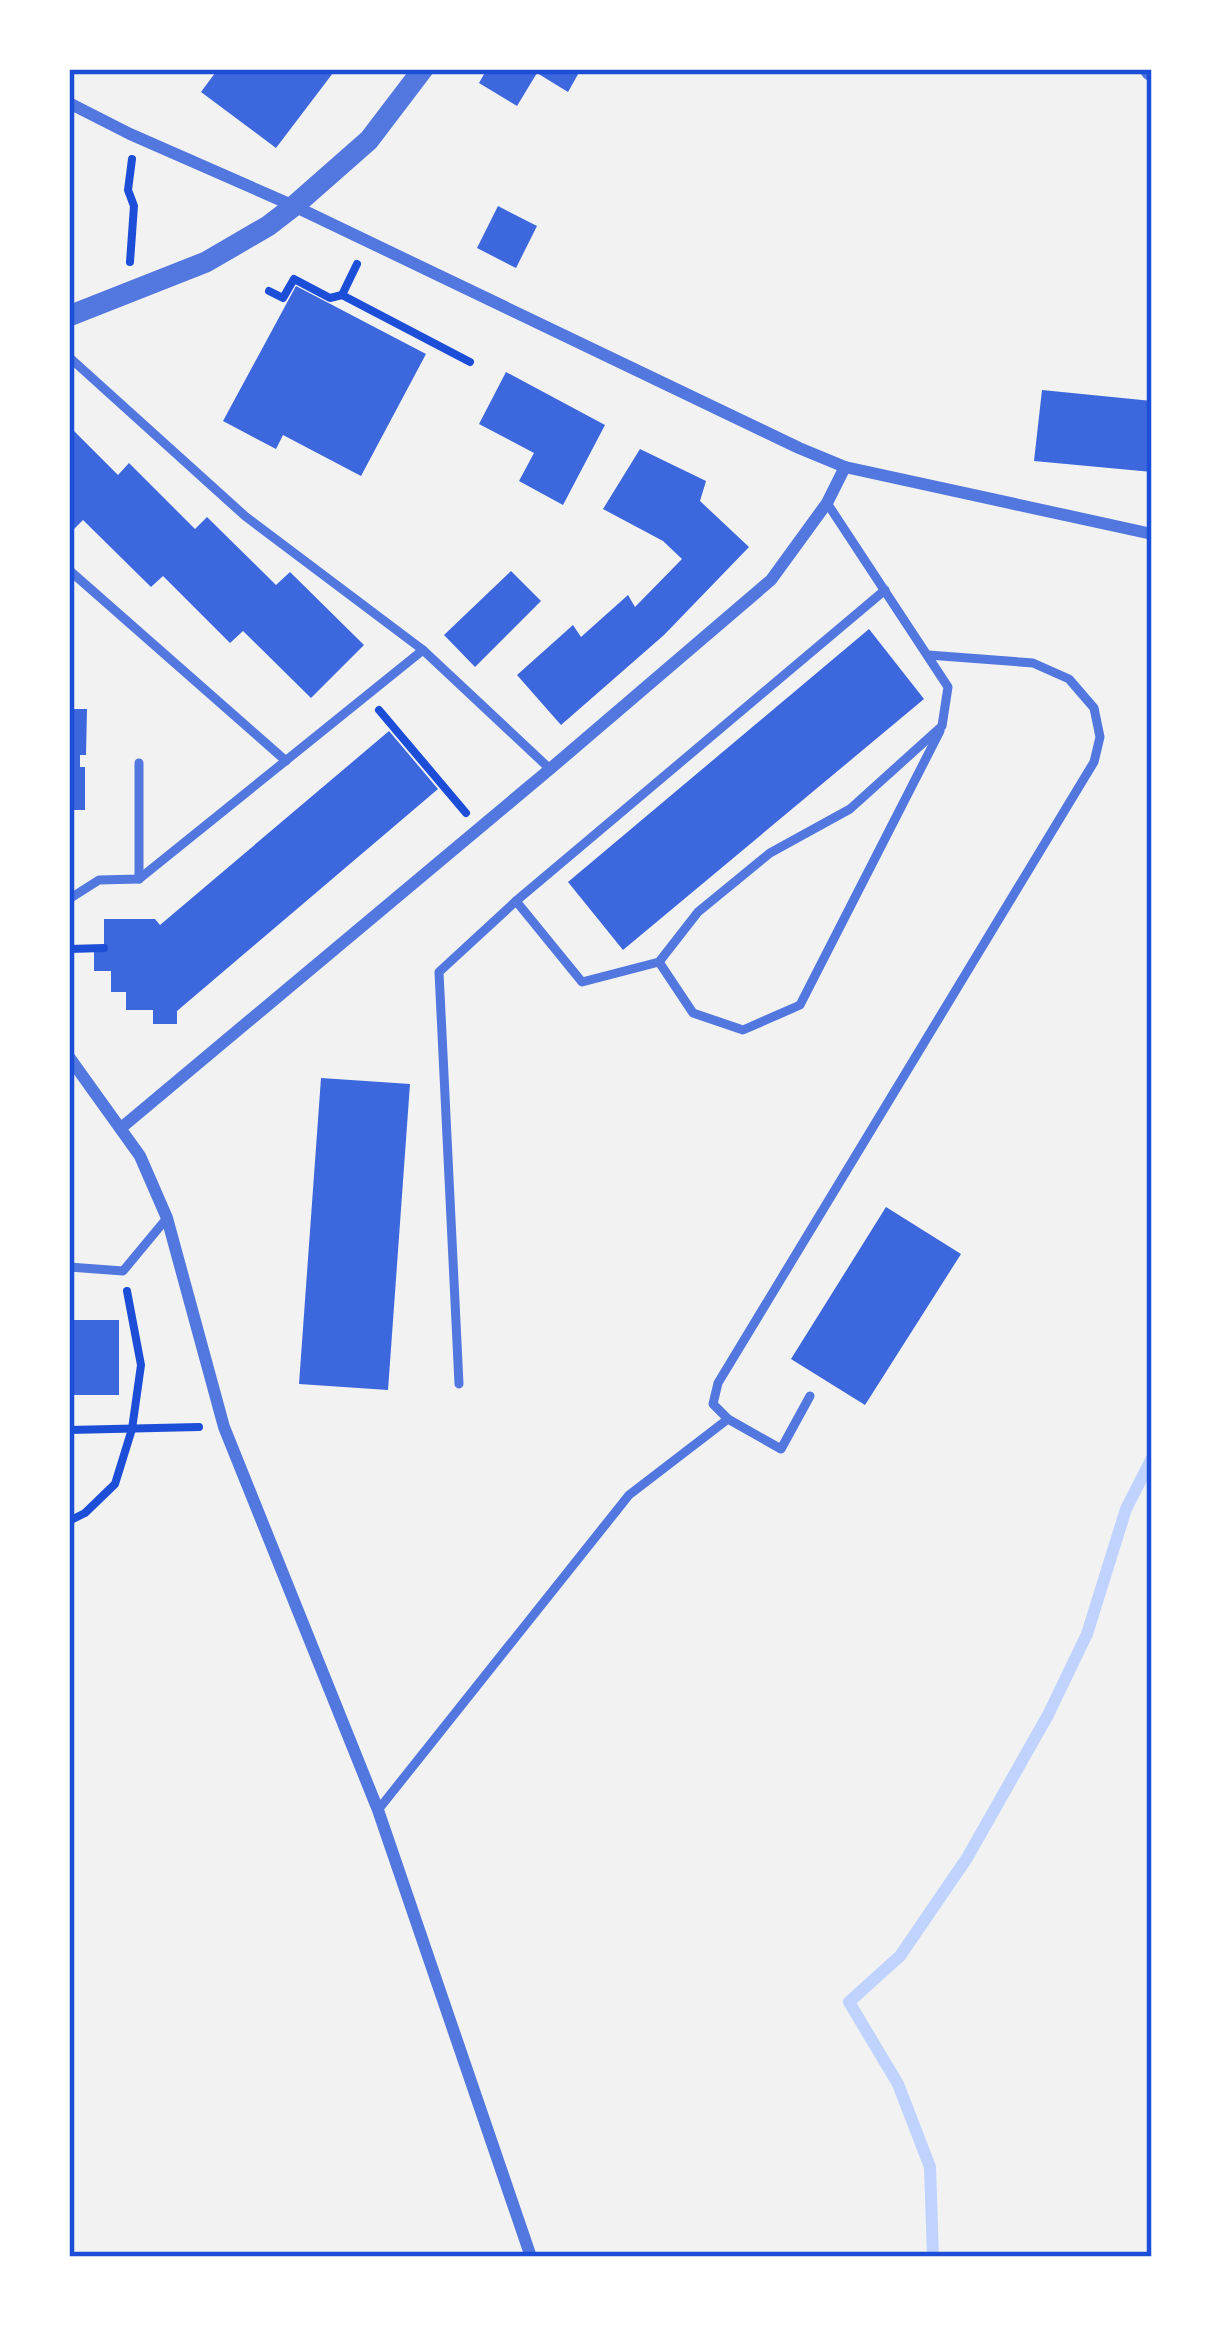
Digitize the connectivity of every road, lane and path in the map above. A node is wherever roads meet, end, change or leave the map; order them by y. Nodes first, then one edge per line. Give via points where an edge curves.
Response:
1 (423, 69) edge
2 (69, 103) edge
3 (130, 134) junction
4 (294, 206) junction
5 (356, 265) dead end
6 (269, 291) dead end
7 (128, 294) junction
8 (342, 295) junction
9 (69, 316) edge
10 (69, 357) edge
11 (470, 362) dead end
12 (844, 466) junction
13 (827, 503) junction
14 (1152, 534) edge
15 (69, 570) edge
16 (885, 590) junction
17 (423, 650) junction
18 (928, 655) junction
19 (367, 696) junction
20 (942, 726) junction
21 (286, 761) junction
22 (139, 764) dead end
23 (550, 770) junction
24 (444, 785) dead end
25 (139, 879) junction
26 (69, 899) edge
27 (516, 901) junction
28 (104, 948) dead end
29 (69, 949) edge
30 (658, 962) junction
31 (69, 1058) edge
32 (121, 1128) junction
33 (167, 1218) junction
34 (69, 1267) edge
35 (123, 1271) junction
36 (459, 1384) dead end
37 (810, 1396) dead end
38 (728, 1419) junction
39 (224, 1426) junction
40 (132, 1429) junction
41 (69, 1430) edge
42 (69, 1521) edge
43 (377, 1810) junction
44 (531, 2257) edge

1 - 4 street via 368,140
2 - 3 street
3 - 4 street
3 - 7 path
4 - 7 street via 206,262
4 - 12 street
5 - 8 path
6 - 8 path via 283,298 293,279 330,298
7 - 9 street
8 - 11 path
10 - 17 lane via 245,516
12 - 13 street
12 - 14 street
13 - 16 lane
13 - 23 street via 771,580
15 - 21 lane
16 - 18 lane
16 - 27 lane
17 - 19 lane
17 - 23 lane
18 - 20 lane via 948,687
18 - 38 lane via 1033,663 1069,679 1094,708 1094,762 718,1383 713,1404
19 - 21 lane
19 - 24 path
20 - 30 lane via 850,809 770,854 698,912
20 - 30 lane via 800,1005 743,1030 693,1013
21 - 25 lane
22 - 25 lane
23 - 32 street
25 - 26 lane via 99,880
27 - 30 lane via 582,982
27 - 36 lane via 439,972
28 - 29 path
31 - 32 street
32 - 33 street
33 - 35 lane
33 - 39 street
34 - 35 lane
35 - 40 path via 141,1365
37 - 38 lane via 781,1449
38 - 43 lane via 628,1495
39 - 40 path
39 - 43 street
40 - 41 path
40 - 42 path via 115,1484
43 - 44 street

